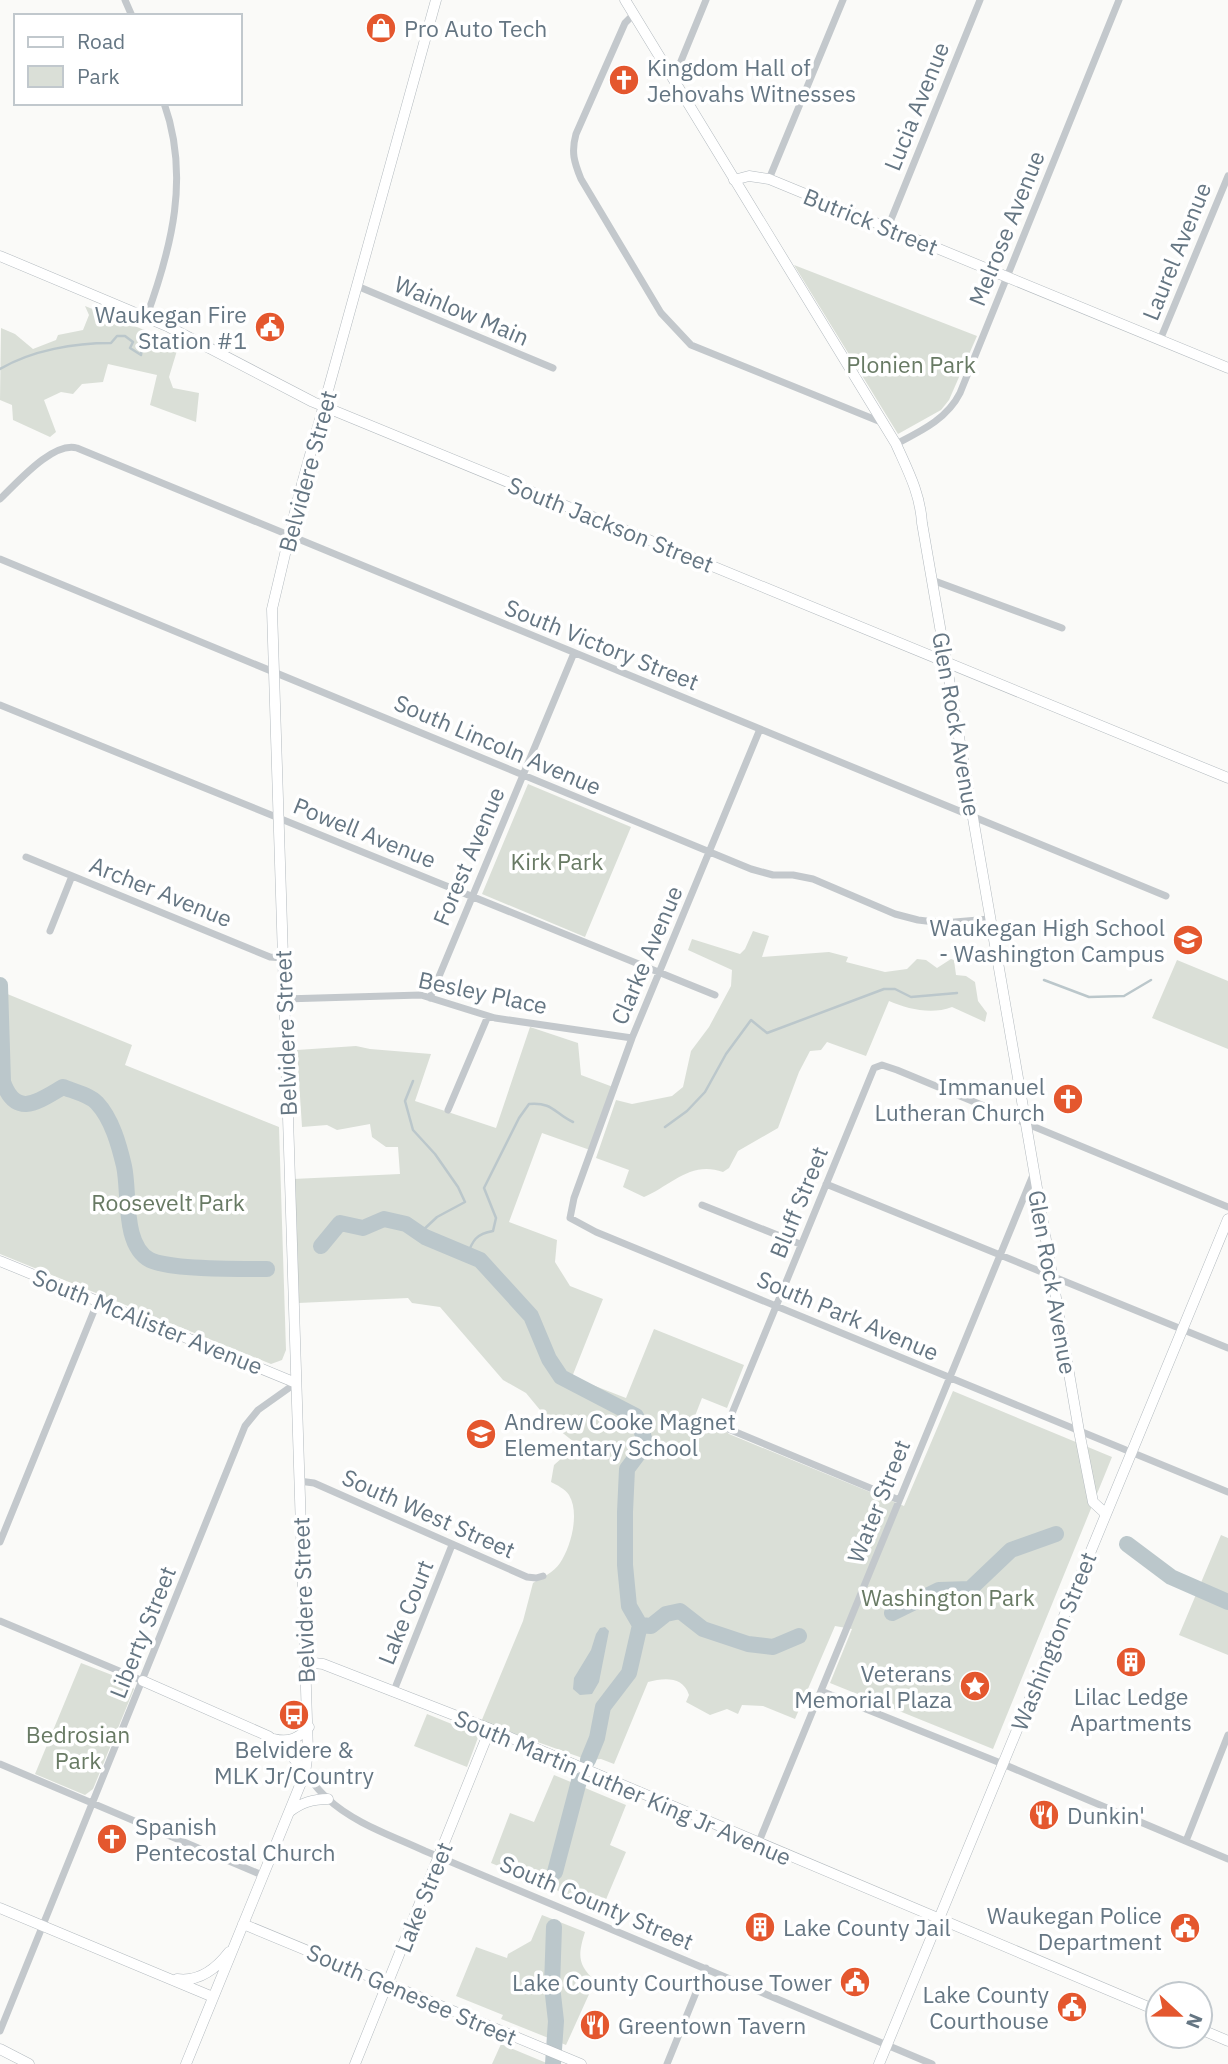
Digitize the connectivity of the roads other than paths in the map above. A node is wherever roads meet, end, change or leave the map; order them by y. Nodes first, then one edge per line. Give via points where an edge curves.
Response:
1 (436, 0) edge
2 (625, 0) edge
3 (706, 0) edge
4 (843, 0) edge
5 (980, 0) edge
6 (1119, 0) edge
7 (634, 14) junction
8 (671, 76) junction
9 (165, 105) edge
10 (1228, 176) edge
11 (769, 179) junction
12 (734, 180) junction
13 (888, 228) junction
14 (0, 256) edge
15 (1007, 277) junction
16 (357, 286) junction
17 (146, 318) junction
18 (1160, 340) junction
19 (552, 368) dead end
20 (1228, 368) edge
21 (324, 406) junction
22 (881, 422) junction
23 (895, 444) junction
24 (0, 499) edge
25 (289, 536) junction
26 (0, 559) edge
27 (932, 580) junction
28 (1062, 628) dead end
29 (574, 653) junction
30 (946, 662) junction
31 (274, 671) junction
32 (0, 705) edge
33 (760, 729) junction
34 (522, 776) junction
35 (1228, 778) edge
36 (973, 816) junction
37 (278, 817) junction
38 (709, 852) junction
39 (26, 856) dead end
40 (72, 876) junction
41 (1166, 896) dead end
42 (472, 897) junction
43 (990, 919) junction
44 (50, 931) dead end
45 (283, 958) junction
46 (659, 973) junction
47 (715, 995) dead end
48 (430, 998) junction
49 (284, 999) junction
50 (488, 1016) junction
51 (632, 1038) junction
52 (448, 1110) dead end
53 (1026, 1123) junction
54 (1034, 1172) junction
55 (826, 1184) junction
56 (574, 1198) joint
57 (702, 1205) dead end
58 (1228, 1207) edge
59 (1228, 1219) edge
60 (800, 1244) junction
61 (1000, 1255) junction
62 (0, 1261) edge
63 (1052, 1276) junction
64 (98, 1301) junction
65 (776, 1306) junction
66 (1183, 1329) junction
67 (1228, 1348) edge
68 (950, 1378) junction
69 (296, 1383) junction
70 (1079, 1431) junction
71 (1132, 1452) junction
72 (299, 1480) junction
73 (1228, 1492) edge
74 (900, 1500) junction
75 (1106, 1514) junction
76 (0, 1542) edge
77 (452, 1545) junction
78 (543, 1576) dead end
79 (0, 1621) edge
80 (305, 1662) junction
81 (143, 1681) junction
82 (821, 1691) junction
83 (393, 1693) junction
84 (309, 1727) junction
85 (490, 1729) junction
86 (1228, 1735) edge
87 (271, 1738) junction
88 (0, 1764) edge
89 (1003, 1764) junction
90 (305, 1773) junction
91 (328, 1799) junction
92 (93, 1803) junction
93 (288, 1813) junction
94 (1186, 1841) junction
95 (758, 1844) junction
96 (439, 1857) junction
97 (1228, 1859) edge
98 (262, 1875) junction
99 (0, 1908) edge
100 (938, 1919) junction
101 (243, 1924) junction
102 (43, 1926) junction
103 (235, 1943) junction
104 (706, 1968) junction
105 (163, 1976) junction
106 (388, 1984) junction
107 (214, 1997) junction
108 (1144, 2005) edge
109 (0, 2031) edge
110 (887, 2046) junction
111 (0, 2049) edge
112 (29, 2064) edge
113 (186, 2064) edge
114 (355, 2064) edge
115 (580, 2064) edge
116 (667, 2064) edge
117 (879, 2064) edge
118 (932, 2064) edge

1 - 16 street, Belvidere Street
2 - 7 street, Glen Rock Avenue
3 - 8 street
4 - 11 street
5 - 13 street, Lucia Avenue
6 - 15 street, Melrose Avenue
7 - 8 street, Glen Rock Avenue
7 - 22 street via 625,23 576,134 573,162 662,313 691,345
8 - 12 street, Glen Rock Avenue
9 - 17 street via 175,145 178,186 164,260
10 - 18 street, Laurel Avenue
11 - 12 street, Butrick Street via 749,176
11 - 13 street, Butrick Street
12 - 22 street, Glen Rock Avenue
13 - 15 street, Butrick Street
14 - 17 street, South Jackson Street
15 - 18 street, Butrick Street
15 - 23 street, Melrose Avenue via 953,405 939,419
16 - 19 street, Wainlow Main
16 - 21 street, Belvidere Street
17 - 21 street, South Jackson Street
18 - 20 street, Butrick Street
21 - 25 street, Belvidere Street
21 - 30 street, South Jackson Street
22 - 23 street, Glen Rock Avenue
23 - 27 street, Glen Rock Avenue via 914,479
24 - 25 street, South Victory Street via 51,454 72,446
25 - 29 street, South Victory Street
25 - 31 street, Belvidere Street via 272,609
26 - 31 street, South Lincoln Avenue
27 - 28 street
27 - 30 street, Glen Rock Avenue
29 - 33 street, South Victory Street
29 - 34 street, Forest Avenue
30 - 35 street, South Jackson Street
30 - 36 street, Glen Rock Avenue
31 - 34 street, South Lincoln Avenue
31 - 37 street, Belvidere Street
32 - 37 street, Powell Avenue
33 - 36 street, South Victory Street
33 - 38 street, Clarke Avenue
34 - 38 street, South Lincoln Avenue
34 - 42 street, Forest Avenue
36 - 41 street, South Victory Street
36 - 43 street, Glen Rock Avenue
37 - 42 street, Powell Avenue
37 - 45 street, Belvidere Street
38 - 43 street, South Lincoln Avenue via 773,875 813,879 918,920
38 - 46 street, Clarke Avenue
39 - 40 street, Archer Avenue
40 - 44 street
40 - 45 street, Archer Avenue via 270,957
42 - 46 street, Powell Avenue
42 - 48 street, Forest Avenue
43 - 53 street, Glen Rock Avenue
45 - 49 street, Belvidere Street
46 - 47 street, Powell Avenue
46 - 51 street, Clarke Avenue
48 - 49 street, Besley Place
48 - 50 street, Besley Place
49 - 69 street, Belvidere Street
50 - 51 street, Besley Place
50 - 52 street
51 - 56 street, Clarke Avenue
53 - 54 street, Glen Rock Avenue
53 - 55 street, Bluff Street via 882,1065 874,1068
53 - 58 street
54 - 61 street, Water Street
54 - 63 street, Glen Rock Avenue
55 - 60 street, Bluff Street
55 - 61 street
56 - 65 street, South Park Avenue via 570,1219 574,1222
57 - 60 street
59 - 66 street, Washington Street
60 - 65 street, Bluff Street
61 - 63 street
61 - 68 street, Water Street
62 - 64 street, South McAlister Avenue
63 - 66 street
63 - 70 street, Glen Rock Avenue
64 - 69 street, South McAlister Avenue
64 - 76 street
65 - 68 street, South Park Avenue
65 - 74 street, Bluff Street via 726,1428
66 - 67 street
66 - 71 street, Washington Street
68 - 70 street, South Park Avenue
68 - 74 street, Water Street
69 - 72 street, Belvidere Street
69 - 81 street, Liberty Street via 258,1410 245,1426
70 - 71 street, South Park Avenue
70 - 75 street, Glen Rock Avenue via 1093,1502
71 - 73 street, South Park Avenue
71 - 75 street, Washington Street
72 - 77 street, South West Street
72 - 80 street, Belvidere Street
74 - 82 street, Water Street
75 - 89 street, Washington Street
77 - 78 street, South West Street via 527,1577
77 - 83 street, Lake Court
79 - 81 street
80 - 83 street, South Martin Luther King Jr Avenue via 323,1664
80 - 84 street, Belvidere Street
81 - 87 street
81 - 92 street, Liberty Street
82 - 89 street
82 - 95 street, Water Street
83 - 85 street, South Martin Luther King Jr Avenue
84 - 87 street via 291,1740
84 - 90 street, Belvidere Street
85 - 95 street, South Martin Luther King Jr Avenue
85 - 96 street, Lake Street
86 - 94 street
87 - 90 street
88 - 92 street
89 - 94 street
89 - 100 street, Washington Street
90 - 91 street, South County Street
90 - 93 street, Belvidere Street
91 - 93 street via 303,1803
91 - 96 street, South County Street via 374,1827
92 - 98 street
92 - 102 street, Liberty Street
93 - 98 street, Belvidere Street
94 - 97 street
95 - 100 street, South Martin Luther King Jr Avenue
96 - 104 street, South County Street
96 - 106 street, Lake Street
98 - 101 street, Belvidere Street
99 - 102 street
100 - 108 street, South Martin Luther King Jr Avenue
100 - 110 street, Washington Street
101 - 103 street, Belvidere Street
101 - 106 street, South Genesee Street
102 - 105 street
102 - 109 street, Liberty Street
103 - 105 street via 199,1978
103 - 107 street, Belvidere Street
104 - 110 street, South County Street
104 - 116 street
105 - 107 street
106 - 114 street, Lake Street
106 - 115 street, South Genesee Street
107 - 113 street, Belvidere Street
110 - 117 street, Washington Street
110 - 118 street, South County Street
111 - 112 street

